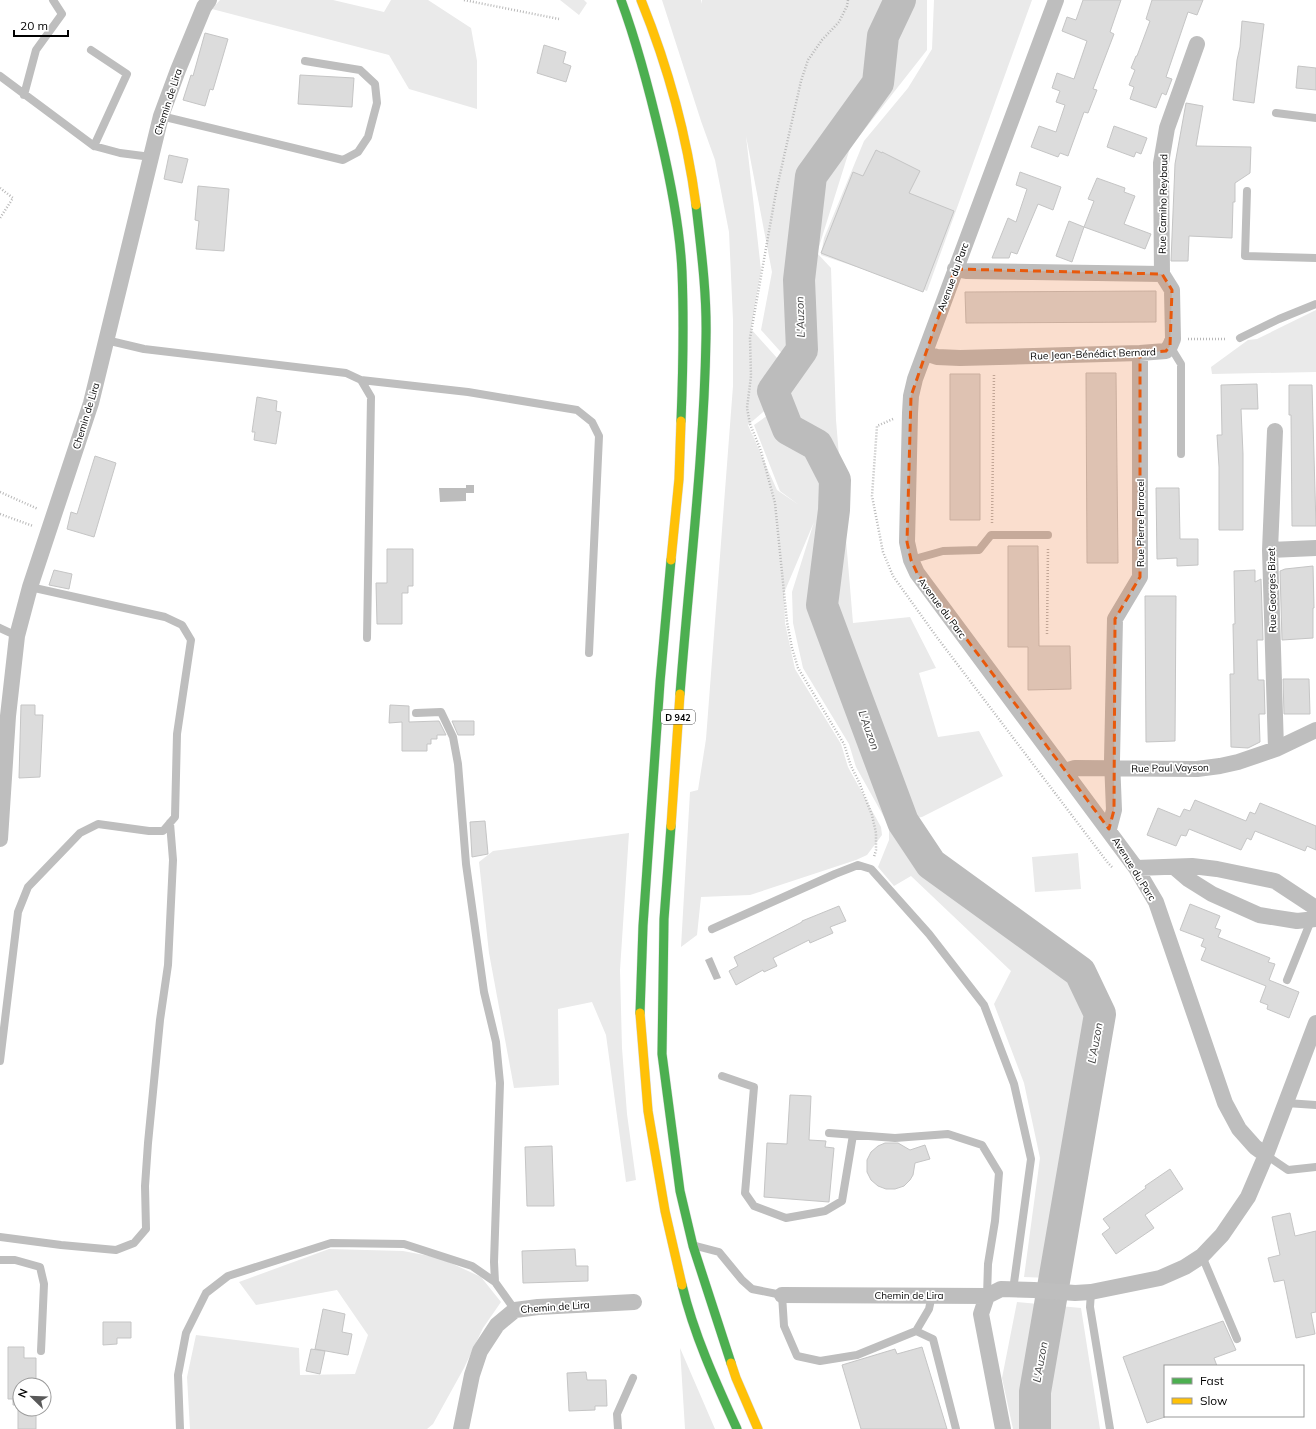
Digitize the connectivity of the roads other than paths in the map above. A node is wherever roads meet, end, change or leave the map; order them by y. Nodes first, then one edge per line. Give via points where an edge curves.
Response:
1 (53, 0) edge
2 (209, 0) edge
3 (620, 0) edge
4 (641, 0) edge
5 (1056, 0) edge
6 (1198, 44) dead end
7 (91, 50) dead end
8 (305, 61) dead end
9 (0, 76) edge
10 (24, 95) junction
11 (1276, 113) dead end
12 (161, 116) junction
13 (1316, 118) edge
14 (94, 146) junction
15 (151, 157) junction
16 (1247, 191) dead end
17 (1316, 258) edge
18 (955, 269) junction
19 (1162, 274) junction
20 (1316, 304) edge
21 (1240, 338) road end
22 (106, 340) junction
23 (1171, 343) junction
24 (925, 353) junction
25 (1140, 353) junction
26 (361, 380) junction
27 (1275, 432) dead end
28 (1181, 454) dead end
29 (1048, 536) road end
30 (1316, 548) edge
31 (1270, 550) junction
32 (911, 560) junction
33 (30, 587) junction
34 (0, 628) edge
35 (17, 636) junction
36 (367, 638) dead end
37 (589, 653) dead end
38 (416, 713) dead end
39 (1316, 730) edge
40 (1276, 749) junction
41 (1113, 769) junction
42 (1065, 771) junction
43 (170, 823) junction
44 (1109, 830) junction
45 (0, 839) edge
46 (1174, 867) junction
47 (1136, 868) junction
48 (1315, 913) edge
49 (712, 929) dead end
50 (1287, 980) dead end
51 (1316, 1023) edge
52 (0, 1061) edge
53 (722, 1076) dead end
54 (1286, 1102) junction
55 (1316, 1105) edge
56 (829, 1133) dead end
57 (853, 1135) junction
58 (1266, 1155) junction
59 (1316, 1167) edge
60 (0, 1237) edge
61 (693, 1246) junction
62 (1202, 1256) junction
63 (0, 1260) edge
64 (495, 1282) junction
65 (1013, 1290) junction
66 (1091, 1292) junction
67 (782, 1295) junction
68 (932, 1295) junction
69 (987, 1296) junction
70 (634, 1302) dead end
71 (515, 1310) junction
72 (916, 1331) junction
73 (1237, 1339) dead end
74 (41, 1351) dead end
75 (633, 1378) dead end
76 (180, 1429) edge
77 (461, 1429) edge
78 (618, 1429) edge
79 (737, 1429) edge
80 (758, 1429) edge
81 (956, 1429) edge
82 (1003, 1429) edge
83 (1110, 1429) edge

1 - 10 lane via 62,14 36,50
2 - 12 street, Chemin de Lira
3 - 79 main road, D 942 via 650,92 673,192 682,272 683,372 679,479 660,682 643,926 640,1012 648,1111 665,1211 688,1306 717,1385
4 - 61 main road, D 942 via 655,34 677,110 693,184 703,265 706,337 699,482 681,681 664,919 662,1007 662,1054 668,1104 680,1191
5 - 18 street, Avenue du Parc
6 - 19 street, Rue Camiho Reybaud via 1167,128 1161,163
7 - 14 lane via 127,74
8 - 12 lane via 360,70 375,84 377,102 368,137 358,152 343,160
9 - 10 lane
10 - 14 lane
11 - 13 lane
12 - 15 street, Chemin de Lira
14 - 15 lane
15 - 22 street, Chemin de Lira
16 - 17 lane via 1245,256
18 - 19 street via 966,272
18 - 24 street, Avenue du Parc
19 - 23 street via 1172,290
20 - 21 lane
22 - 26 lane via 144,349 346,373
22 - 33 street, Chemin de Lira via 91,403
23 - 25 street, Rue Jean-Bénédict Bernard via 1166,351
23 - 28 lane via 1181,364
24 - 25 street, Rue Jean-Bénédict Bernard via 937,357 960,358
24 - 32 street, Avenue du Parc via 911,396 907,542
25 - 41 street, Rue Pierre Parrocel via 1140,577 1114,619
26 - 36 lane via 372,397
26 - 37 lane via 468,392 577,410 592,422 599,436
27 - 31 street, Rue Georges Bizet
29 - 32 lane via 991,535 979,550 943,551
30 - 31 street
31 - 40 street, Rue Georges Bizet
32 - 42 street, Avenue du Parc via 917,573
33 - 35 street, Chemin de Lira
33 - 43 lane via 165,617 182,625 191,640 177,734 175,817
34 - 35 lane
35 - 45 street, Chemin de Lira via 8,716
38 - 64 lane via 442,712 453,738 458,764 466,864 484,992 496,1042 500,1083
39 - 40 street, Rue Paul Vayson
40 - 41 street, Rue Paul Vayson via 1238,762 1197,769
41 - 42 street, Rue Paul Vayson via 1074,768
41 - 44 street, Rue Pierre Parrocel via 1114,810
42 - 44 street, Avenue du Parc
43 - 52 lane via 163,831 98,824 80,833 28,887 18,912
43 - 60 lane via 173,860 168,965 148,1143 146,1229 134,1243 116,1250
44 - 47 street, Avenue du Parc
46 - 47 street
46 - 48 street via 1218,869 1275,881
46 - 48 street via 1212,894 1259,915 1297,922
47 - 58 street, Avenue du Parc via 1156,902 1225,1103 1239,1129
48 - 50 lane
49 - 65 lane via 858,865 871,868 928,934 984,1005 1014,1084 1031,1159
51 - 54 street, Chemin de Lira
53 - 57 lane via 754,1087 745,1193 754,1206 786,1218 825,1211 842,1202
54 - 55 lane
54 - 58 street, Chemin de Lira
56 - 57 lane
57 - 69 lane via 894,1138 948,1134 982,1145 999,1173 988,1264
58 - 59 lane via 1288,1170
58 - 62 street, Chemin de Lira via 1248,1197 1222,1235
61 - 67 lane via 719,1252 752,1289
61 - 80 main road, D 942 via 736,1378
62 - 66 street, Chemin de Lira via 1160,1278
62 - 73 lane
63 - 74 lane via 15,1260 40,1267 44,1284
64 - 71 lane
64 - 76 lane via 472,1266 404,1244 331,1243 228,1276 206,1293 186,1333 178,1376
65 - 66 street, Chemin de Lira
65 - 69 street, Chemin de Lira via 1001,1289
66 - 83 lane via 1090,1307
67 - 68 street, Chemin de Lira
67 - 72 lane via 784,1326 796,1356 820,1361 857,1355
68 - 69 street, Chemin de Lira
68 - 72 lane via 929,1309
69 - 82 street via 980,1314
70 - 71 street, Chemin de Lira
71 - 77 street, Chemin de Lira via 497,1325 480,1351 472,1375
72 - 81 lane via 933,1339
75 - 78 lane via 617,1414

